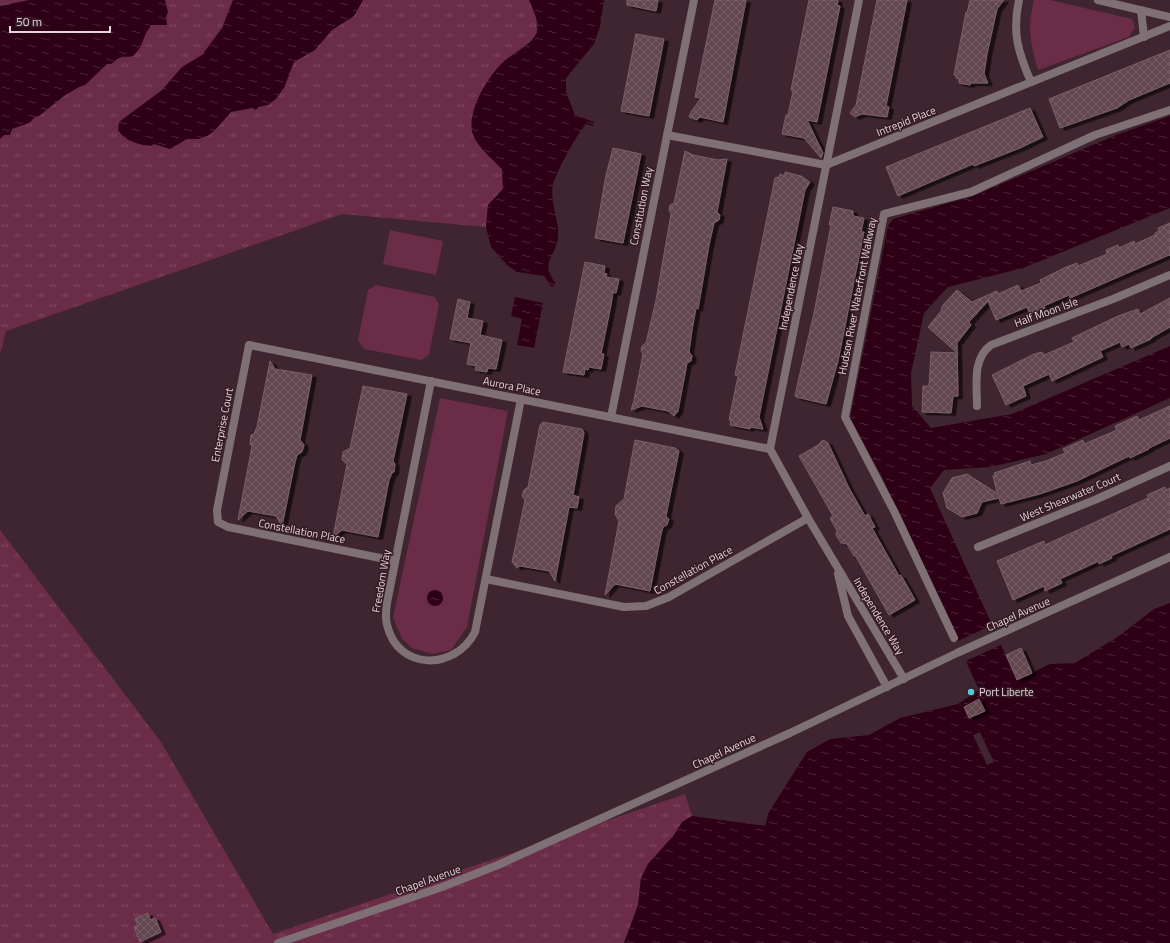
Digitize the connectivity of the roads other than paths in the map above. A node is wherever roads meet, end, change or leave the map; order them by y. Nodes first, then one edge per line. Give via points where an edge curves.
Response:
1 (694, 0) edge
2 (859, 0) edge
3 (1019, 0) edge
4 (1098, 0) edge
5 (1141, 10) junction
6 (1170, 17) edge
7 (1170, 26) edge
8 (1144, 37) junction
9 (1031, 82) junction
10 (1170, 110) edge
11 (667, 135) junction
12 (826, 166) junction
13 (1170, 275) edge
14 (249, 345) joint
15 (431, 381) junction
16 (521, 399) junction
17 (977, 406) dead end
18 (611, 417) junction
19 (770, 449) junction
20 (1170, 466) edge
21 (217, 510) joint
22 (808, 518) junction
23 (978, 547) dead end
24 (1170, 557) edge
25 (396, 561) junction
26 (835, 564) junction
27 (486, 579) junction
28 (954, 638) dead end
29 (904, 679) junction
30 (887, 687) junction
31 (278, 943) edge

1 - 11 street, Constitution Way
2 - 12 street, Independence Way
3 - 9 street via 1015,36
4 - 5 street
5 - 6 street
5 - 8 street
7 - 8 street, Intrepid Place
8 - 9 street, Intrepid Place
9 - 12 street, Intrepid Place
10 - 28 street, Hudson River Waterfront Walkway via 1095,136 971,192 884,214 845,416 894,511
11 - 12 street
11 - 18 street, Constitution Way
12 - 19 street, Independence Way
13 - 17 street, Half Moon Isle via 991,345 983,352 978,364
14 - 15 street, Aurora Place
14 - 21 street, Enterprise Court
15 - 16 street, Aurora Place
15 - 25 street, Freedom Way
16 - 18 street, Aurora Place
16 - 27 street, Freedom Way
18 - 19 street, Aurora Place
19 - 22 street, Independence Way
20 - 23 street, West Shearwater Court via 1097,499
21 - 25 street, Constellation Place via 218,522 225,527
22 - 26 street, Independence Way
22 - 27 street, Constellation Place via 669,597 646,606 624,607
24 - 29 street, Chapel Avenue
25 - 27 street, Freedom Way via 387,603 386,624 399,647 408,654 424,660 448,658 468,643 475,632
26 - 29 street, Independence Way
26 - 30 street, Independence Way via 848,616
29 - 30 street, Chapel Avenue
30 - 31 street, Chapel Avenue via 498,865

